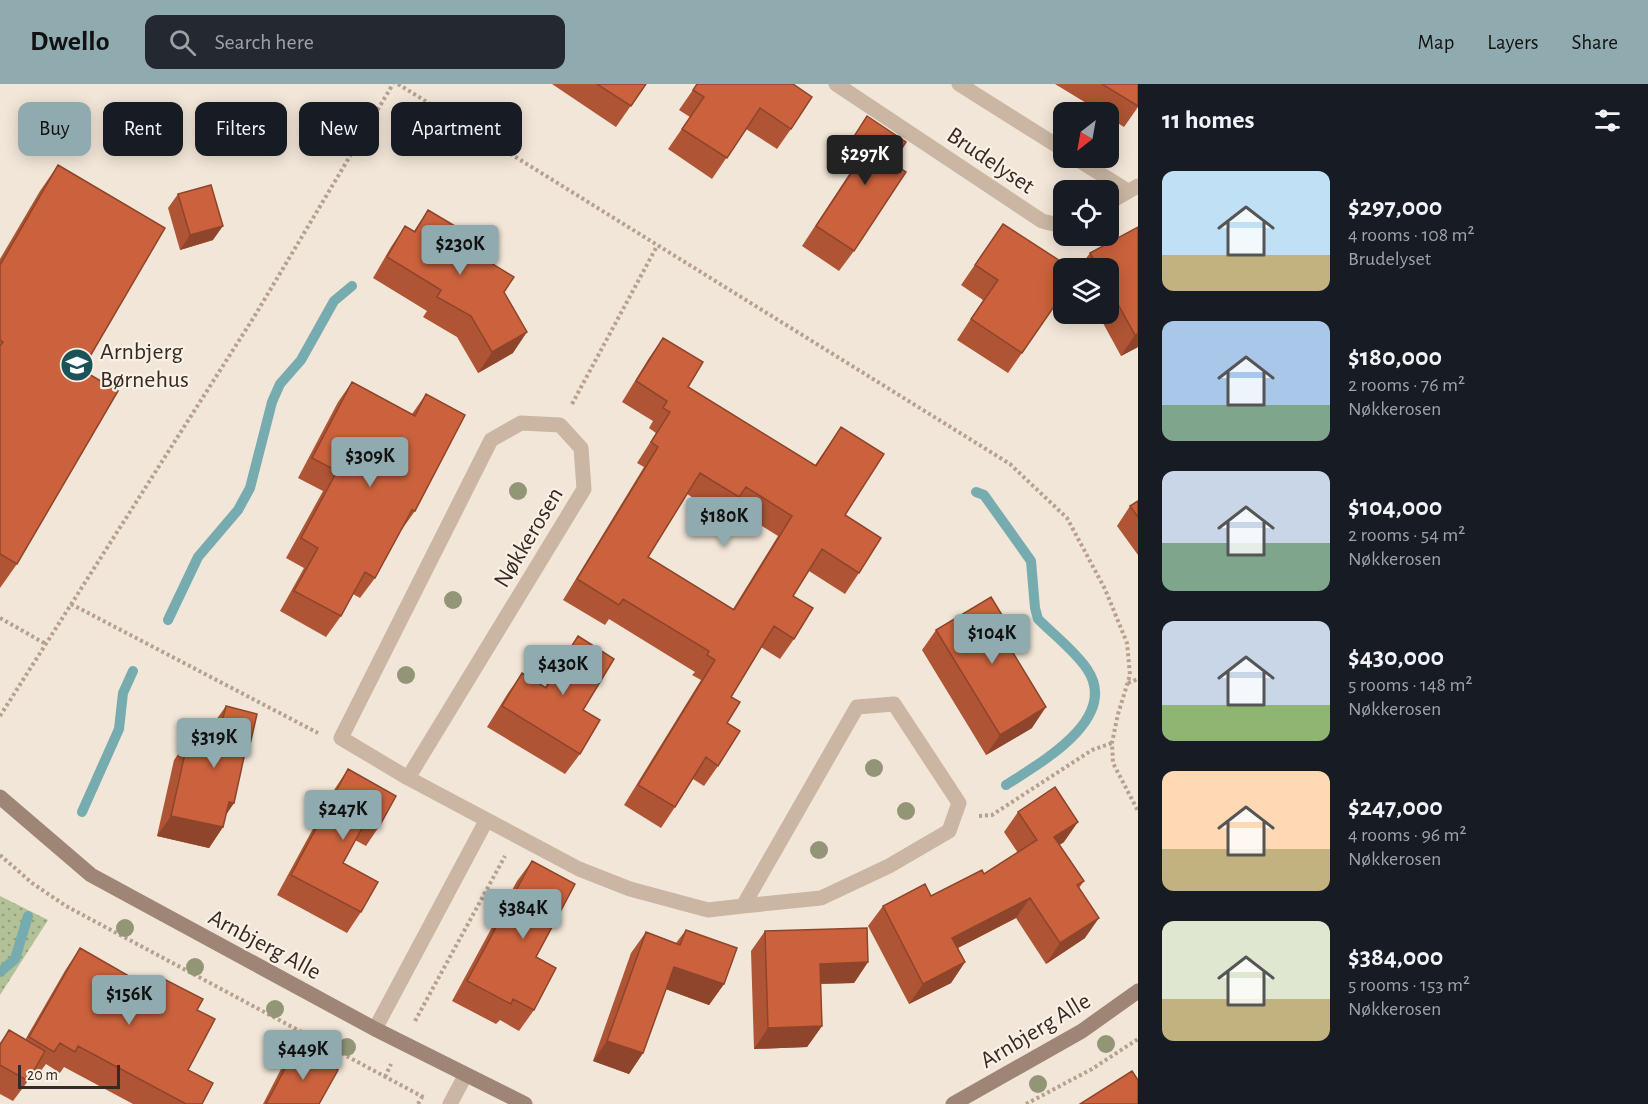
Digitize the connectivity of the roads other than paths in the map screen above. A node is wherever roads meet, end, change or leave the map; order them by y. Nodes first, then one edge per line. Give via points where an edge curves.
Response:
1 (836, 84) edge
2 (959, 84) edge
3 (1053, 143) edge
4 (1094, 168) edge
5 (1133, 189) edge
6 (1119, 197) edge
7 (1053, 224) edge
8 (408, 777) junction
9 (0, 797) edge
10 (486, 821) junction
11 (743, 906) junction
12 (1138, 991) edge
13 (375, 1029) junction
14 (465, 1076) junction
15 (958, 1103) edge
16 (450, 1104) edge
17 (525, 1104) edge

1 - 7 street, Brudelyset via 1042,221
2 - 3 street, Brudelyset
4 - 5 street
5 - 6 street
8 - 8 street, Nøkkerosen via 341,738 491,440 521,423 560,425 581,448 584,489
8 - 10 street
9 - 13 street, Arnbjerg Alle via 91,875
10 - 11 street via 579,869 630,890 708,910
10 - 13 street
11 - 11 street via 857,707 894,704 959,803 950,831 821,898
12 - 15 street, Arnbjerg Alle via 1082,1031
13 - 14 street, Arnbjerg Alle
14 - 16 street
14 - 17 street, Arnbjerg Alle

